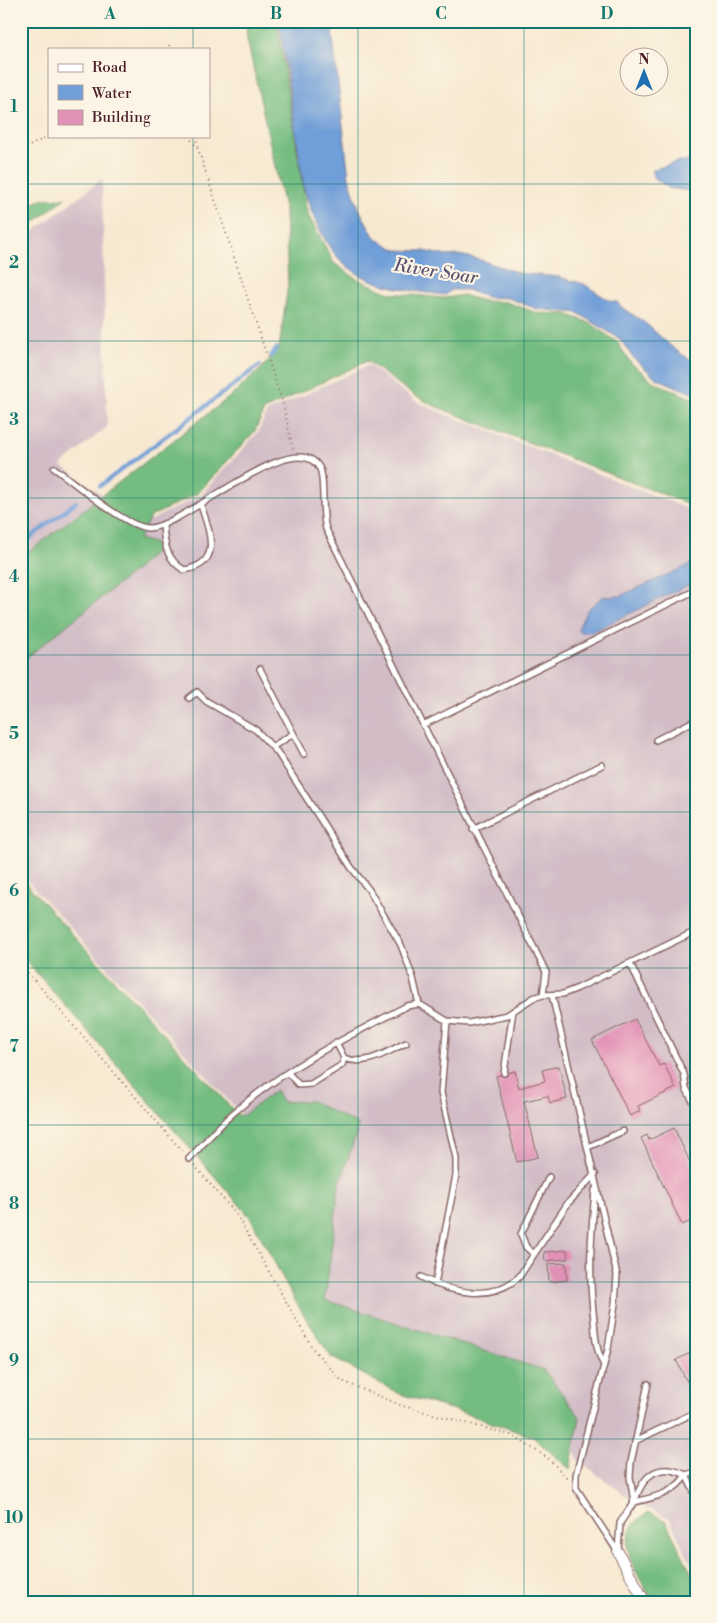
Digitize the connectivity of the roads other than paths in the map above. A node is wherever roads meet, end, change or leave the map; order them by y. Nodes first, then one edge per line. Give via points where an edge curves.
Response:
1 (54, 468) dead end
2 (201, 505) junction
3 (163, 524) junction
4 (696, 590) edge
5 (260, 670) dead end
6 (189, 698) dead end
7 (696, 720) edge
8 (423, 725) junction
9 (293, 734) junction
10 (656, 740) dead end
11 (272, 747) junction
12 (304, 754) dead end
13 (602, 765) dead end
14 (473, 829) junction
15 (696, 931) edge
16 (630, 963) junction
17 (544, 995) junction
18 (552, 996) junction
19 (419, 1004) junction
20 (513, 1011) junction
21 (447, 1022) junction
22 (336, 1042) junction
23 (406, 1043) dead end
24 (344, 1058) junction
25 (288, 1073) junction
26 (504, 1073) dead end
27 (696, 1107) edge
28 (623, 1131) dead end
29 (588, 1147) junction
30 (189, 1159) road end
31 (595, 1174) junction
32 (548, 1177) dead end
33 (596, 1185) junction
34 (534, 1254) junction
35 (421, 1277) dead end
36 (434, 1284) junction
37 (604, 1365) junction
38 (648, 1384) dead end
39 (696, 1412) edge
40 (635, 1441) junction
41 (696, 1472) edge
42 (686, 1475) junction
43 (696, 1496) edge
44 (634, 1502) junction
45 (618, 1552) junction
46 (645, 1602) edge

1 - 3 lane via 127,522 150,528
2 - 3 lane
2 - 3 lane via 211,542 210,553 200,566 184,570 174,564 166,549
2 - 8 lane via 273,462 295,456 311,459 321,471 326,529
4 - 8 lane
5 - 9 lane
6 - 11 lane via 197,692 206,701 256,730
7 - 10 lane
8 - 14 lane
9 - 11 lane
9 - 12 lane
11 - 19 lane via 369,890 401,945
13 - 14 lane
14 - 17 lane via 546,972
15 - 16 lane
16 - 18 lane via 578,988
16 - 27 lane via 684,1074 686,1088
17 - 18 lane
17 - 20 lane
18 - 29 lane
19 - 21 lane
19 - 22 lane via 407,1006
20 - 21 lane via 485,1021
20 - 26 lane
21 - 36 lane via 441,1093 456,1158 456,1175
22 - 24 lane
22 - 25 lane
23 - 24 lane via 367,1061 355,1062
24 - 25 lane via 342,1065 311,1084 299,1085
25 - 30 lane via 232,1114
28 - 29 lane
29 - 31 lane
31 - 33 lane
31 - 34 lane via 568,1203
32 - 34 lane via 521,1234 526,1247
33 - 37 lane via 589,1257 590,1288 597,1350
33 - 37 lane via 616,1275 612,1325
34 - 36 lane via 519,1277 500,1290 477,1293
35 - 36 lane
37 - 45 lane via 578,1460 576,1488
38 - 40 lane
39 - 40 lane
40 - 44 lane via 630,1477
41 - 42 lane
42 - 43 lane
42 - 44 lane via 680,1484 660,1496
42 - 44 lane via 676,1470 656,1471 640,1486
44 - 45 lane via 620,1523
45 - 46 street

